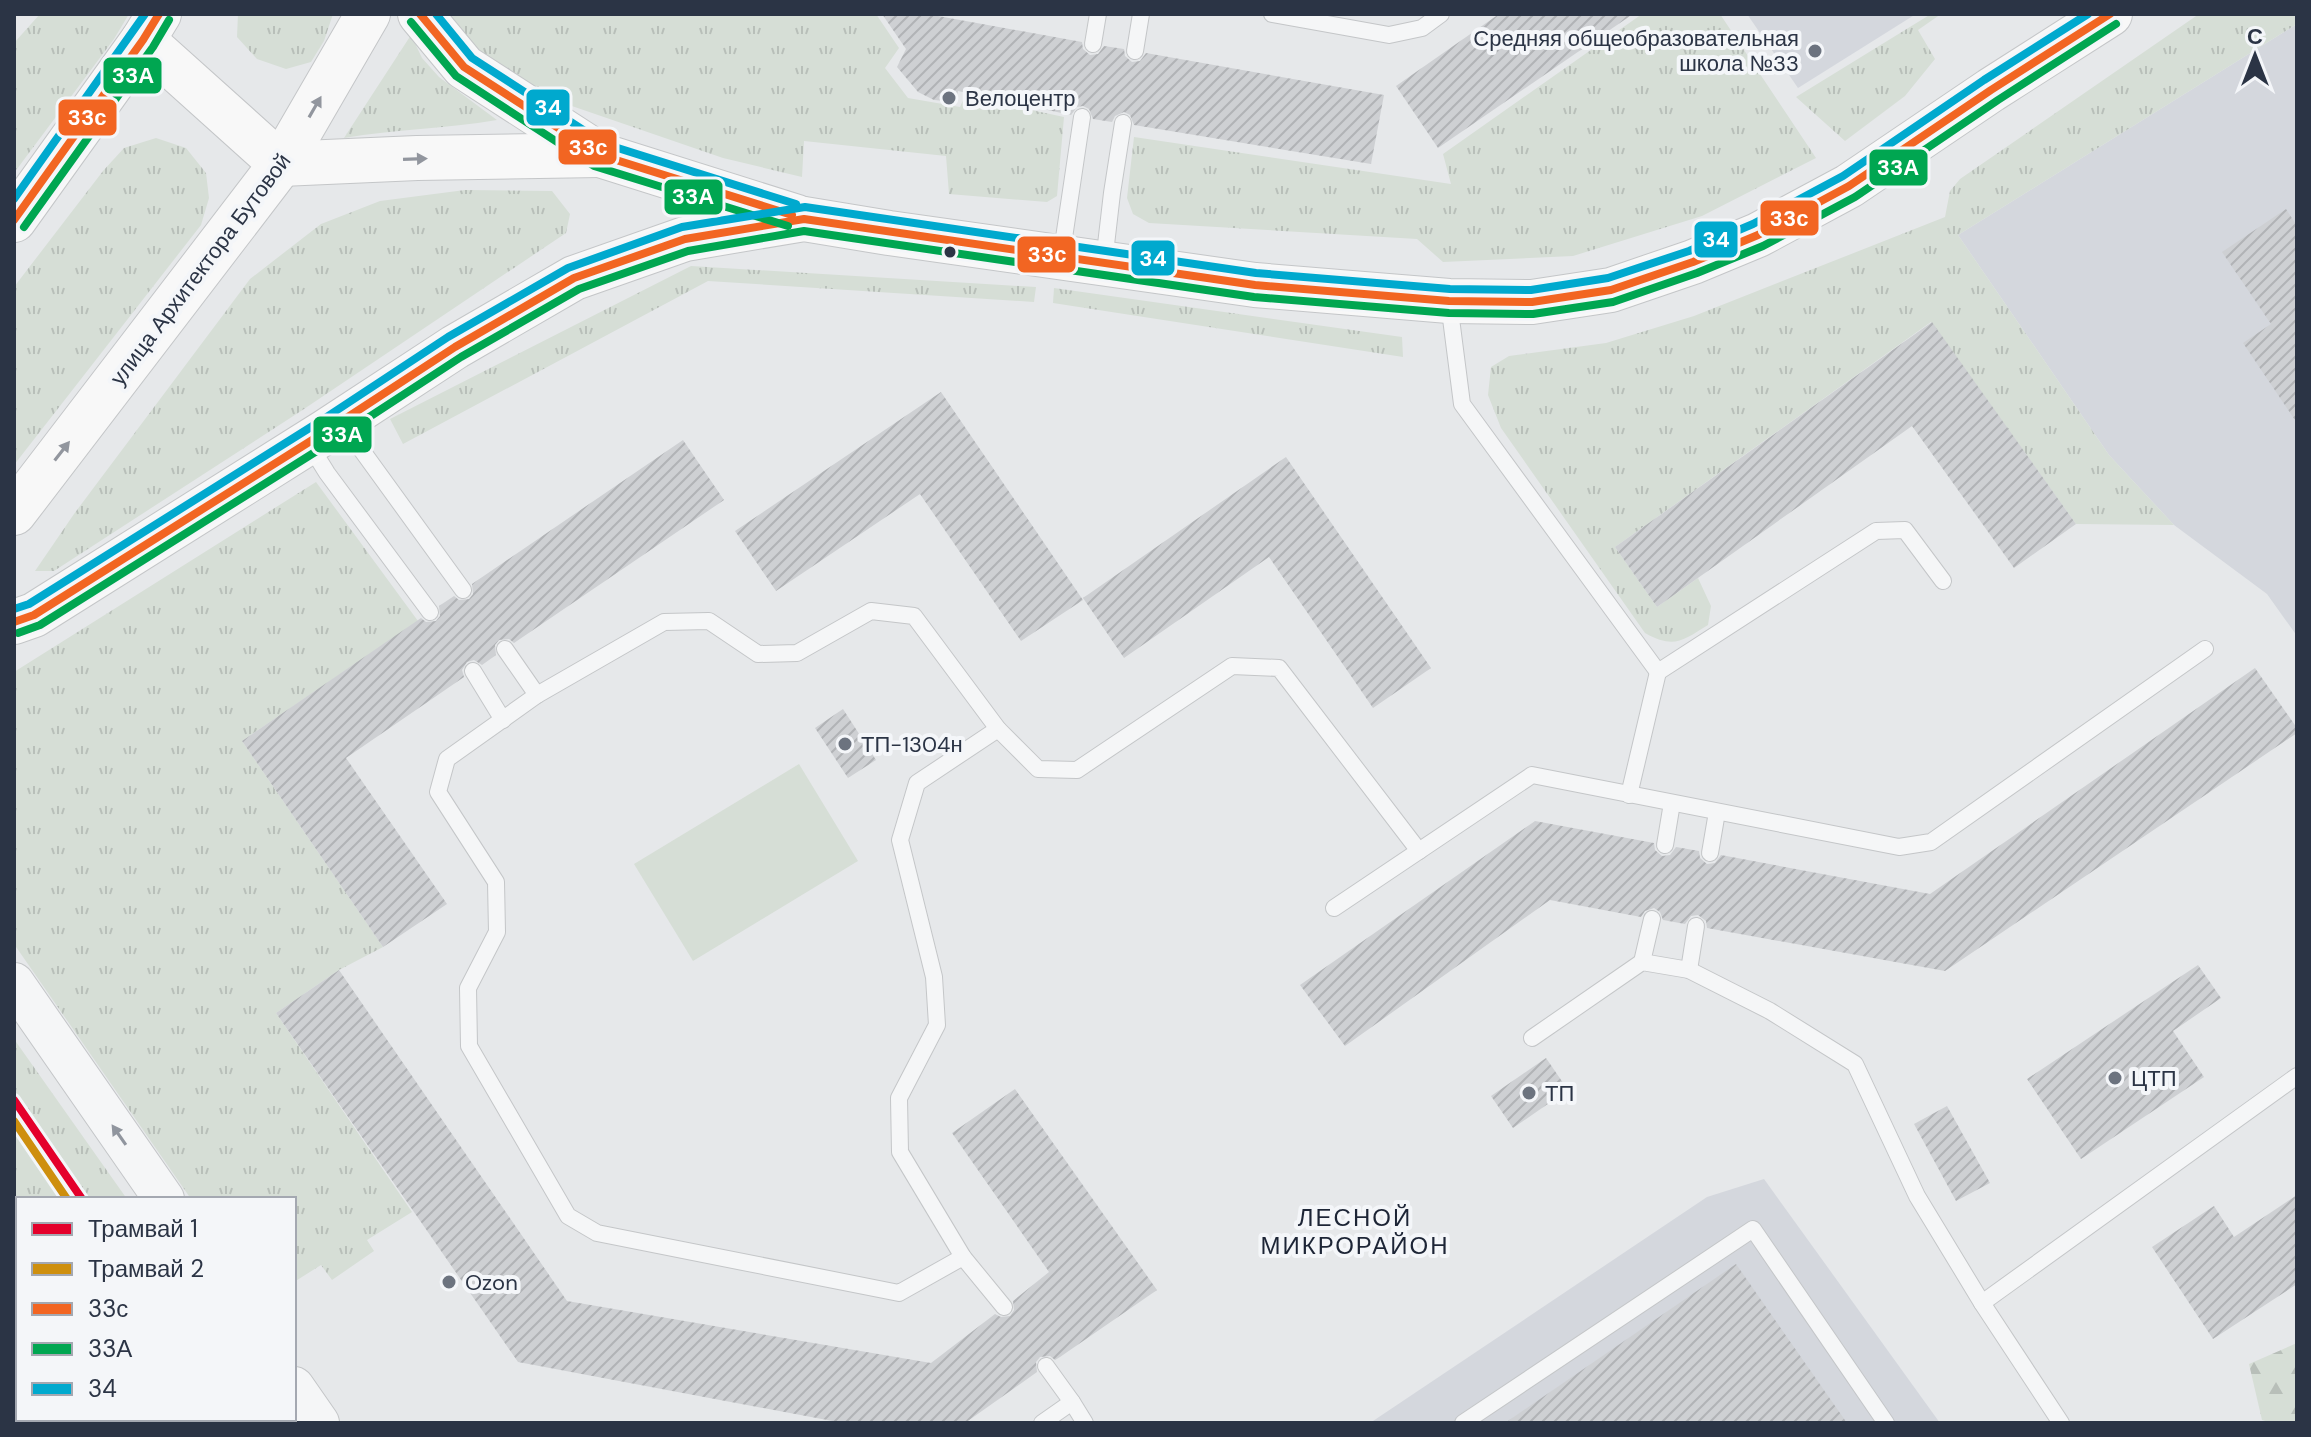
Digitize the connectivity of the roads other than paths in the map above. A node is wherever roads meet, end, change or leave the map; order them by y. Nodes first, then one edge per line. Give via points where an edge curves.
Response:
1 (368, 14) edge
2 (420, 14) edge
3 (1098, 14) edge
4 (1141, 14) edge
5 (1272, 14) edge
6 (1441, 14) edge
7 (2110, 14) edge
8 (151, 27) edge
9 (1093, 44) dead end
10 (1135, 51) dead end
11 (1082, 117) dead end
12 (1123, 123) dead end
13 (600, 155) junction
14 (281, 164) junction
15 (804, 219) junction
16 (14, 220) edge
17 (1061, 258) junction
18 (1104, 264) junction
19 (1449, 301) junction
20 (325, 432) junction
21 (14, 513) edge
22 (1943, 581) dead end
23 (463, 590) dead end
24 (430, 612) dead end
25 (14, 622) edge
26 (505, 649) dead end
27 (2205, 649) dead end
28 (473, 671) dead end
29 (1658, 672) junction
30 (537, 695) junction
31 (503, 720) junction
32 (998, 729) junction
33 (1629, 795) junction
34 (1672, 803) junction
35 (1717, 812) junction
36 (1665, 845) dead end
37 (1419, 851) junction
38 (1710, 853) dead end
39 (1334, 908) dead end
40 (1652, 919) dead end
41 (1696, 926) dead end
42 (1642, 962) junction
43 (1689, 970) junction
44 (14, 983) edge
45 (1532, 1038) dead end
46 (2297, 1076) edge
47 (163, 1197) edge
48 (963, 1257) junction
49 (1982, 1303) junction
50 (1004, 1307) dead end
51 (1046, 1366) dead end
52 (296, 1390) edge
53 (1072, 1402) junction
54 (319, 1423) edge
55 (1042, 1423) edge
56 (1085, 1423) edge
57 (1463, 1423) edge
58 (1886, 1423) edge
59 (2061, 1423) edge

14 -> 1 main road, улица Архитектора Бутовой
2 - 13 main road via 464,67
3 - 9 lane
4 - 10 lane
5 - 6 lane via 1389,35 1422,28
7 - 19 main road via 1849,186 1758,235 1611,290 1532,302
8 - 14 main road
8 - 16 main road
11 - 17 lane
12 - 18 lane
14 -> 13 main road
13 - 15 main road
21 -> 14 main road, улица Архитектора Бутовой
15 - 17 main road
15 - 20 main road via 685,239 574,278
17 - 18 main road
18 - 19 main road via 1255,285
19 - 29 lane via 1462,404
20 - 23 lane
20 - 24 lane via 327,473
20 - 25 main road via 34,615
22 - 29 lane via 1905,530 1876,531
26 - 30 lane
27 - 35 lane via 1931,842 1899,847
28 - 31 lane
29 - 33 lane
30 - 31 lane
30 - 32 lane via 664,622 709,621 758,654 797,653 871,611 914,616
31 - 48 lane via 447,759 438,792 496,882 497,932 468,988 469,1046 568,1216 597,1233 899,1293
32 - 37 lane via 1038,769 1077,770 1232,666 1279,668
32 - 48 lane via 917,783 900,840 934,977 937,1025 899,1098 900,1152
33 - 34 lane
33 - 37 lane via 1532,775
34 - 35 lane
34 - 36 lane
35 - 38 lane
37 - 39 lane
40 - 42 lane
41 - 43 lane
42 - 43 lane
42 - 45 lane
43 - 49 lane via 1770,1011 1855,1064 1917,1196
47 -> 44 street
46 - 49 lane
48 - 50 lane
49 - 59 lane
51 - 53 lane
52 - 54 street
53 - 55 lane
53 - 56 lane
57 - 58 lane via 1753,1229

